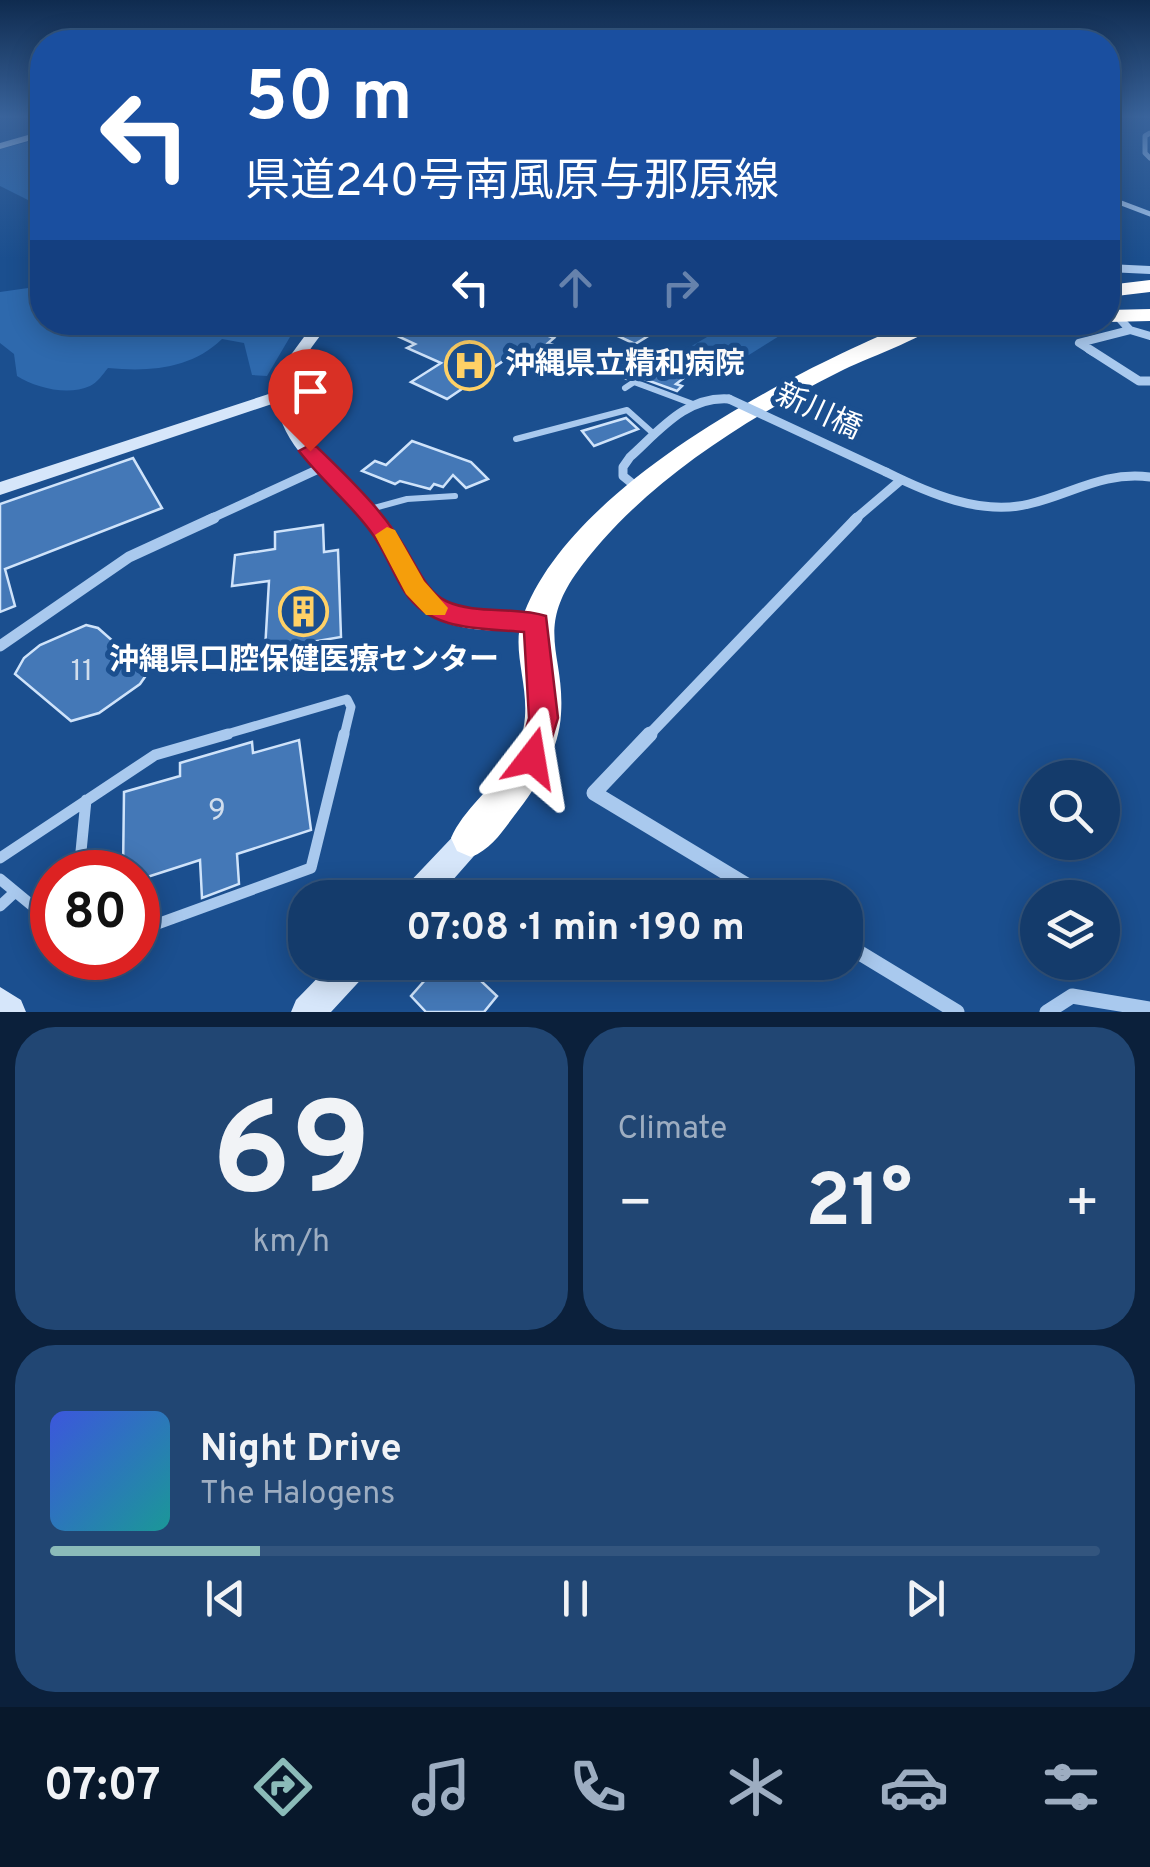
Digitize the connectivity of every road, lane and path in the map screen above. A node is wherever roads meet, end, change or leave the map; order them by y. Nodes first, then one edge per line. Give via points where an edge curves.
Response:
1 (1120, 203) edge
2 (1150, 214) edge
3 (1120, 269) edge
4 (1150, 270) edge
5 (1150, 286) edge
6 (1120, 290) edge
7 (1150, 315) edge
8 (1120, 321) edge
9 (1120, 321) edge
10 (313, 335) edge
11 (900, 335) edge
12 (1094, 335) edge
13 (1150, 336) edge
14 (1150, 380) edge
15 (626, 388) dead end
16 (283, 395) junction
17 (693, 404) junction
18 (655, 435) junction
19 (516, 439) dead end
20 (323, 467) junction
21 (1150, 477) edge
22 (901, 480) junction
23 (0, 488) edge
24 (640, 490) junction
25 (454, 496) dead end
26 (367, 510) junction
27 (536, 623) junction
28 (0, 646) edge
29 (86, 800) junction
30 (471, 838) joint
31 (81, 850) edge
32 (0, 858) edge
33 (0, 879) edge
34 (432, 880) edge
35 (738, 880) edge
36 (14, 892) junction
37 (30, 905) edge
38 (0, 906) edge
39 (160, 923) edge
40 (863, 955) edge
41 (339, 980) edge
42 (0, 1004) edge
43 (1150, 1009) edge
44 (9, 1012) edge
45 (308, 1012) edge
46 (957, 1012) edge
47 (1047, 1012) edge

1 - 2 street
3 - 4 street
5 - 6 highway
7 - 8 highway
9 - 13 street
10 - 16 main road via 290,366
11 - 24 highway via 775,398
12 - 14 street via 1080,343 1139,381
15 - 17 lane via 634,382
16 - 20 main road via 297,436
16 - 23 main road
17 - 18 street
17 - 22 street, 新川橋, bridge via 729,399
18 - 19 lane via 627,410
18 - 24 street via 623,467 623,476
20 - 26 main road
20 - 28 street via 128,557
21 - 22 street, 新川橋 via 1097,476 1007,506 975,504
22 - 35 street via 836,536 594,793
24 - 27 highway via 566,567
25 - 26 lane
26 - 27 main road via 431,605 456,616
27 - 30 highway via 544,694 540,737 518,783
29 - 31 lane
29 - 32 lane
29 - 39 lane via 155,755 346,699 351,708 311,868
30 - 34 main road
33 - 36 lane
36 - 37 lane
36 - 38 lane
40 - 46 street
41 - 45 main road
42 - 44 main road
43 - 47 street via 1072,996

